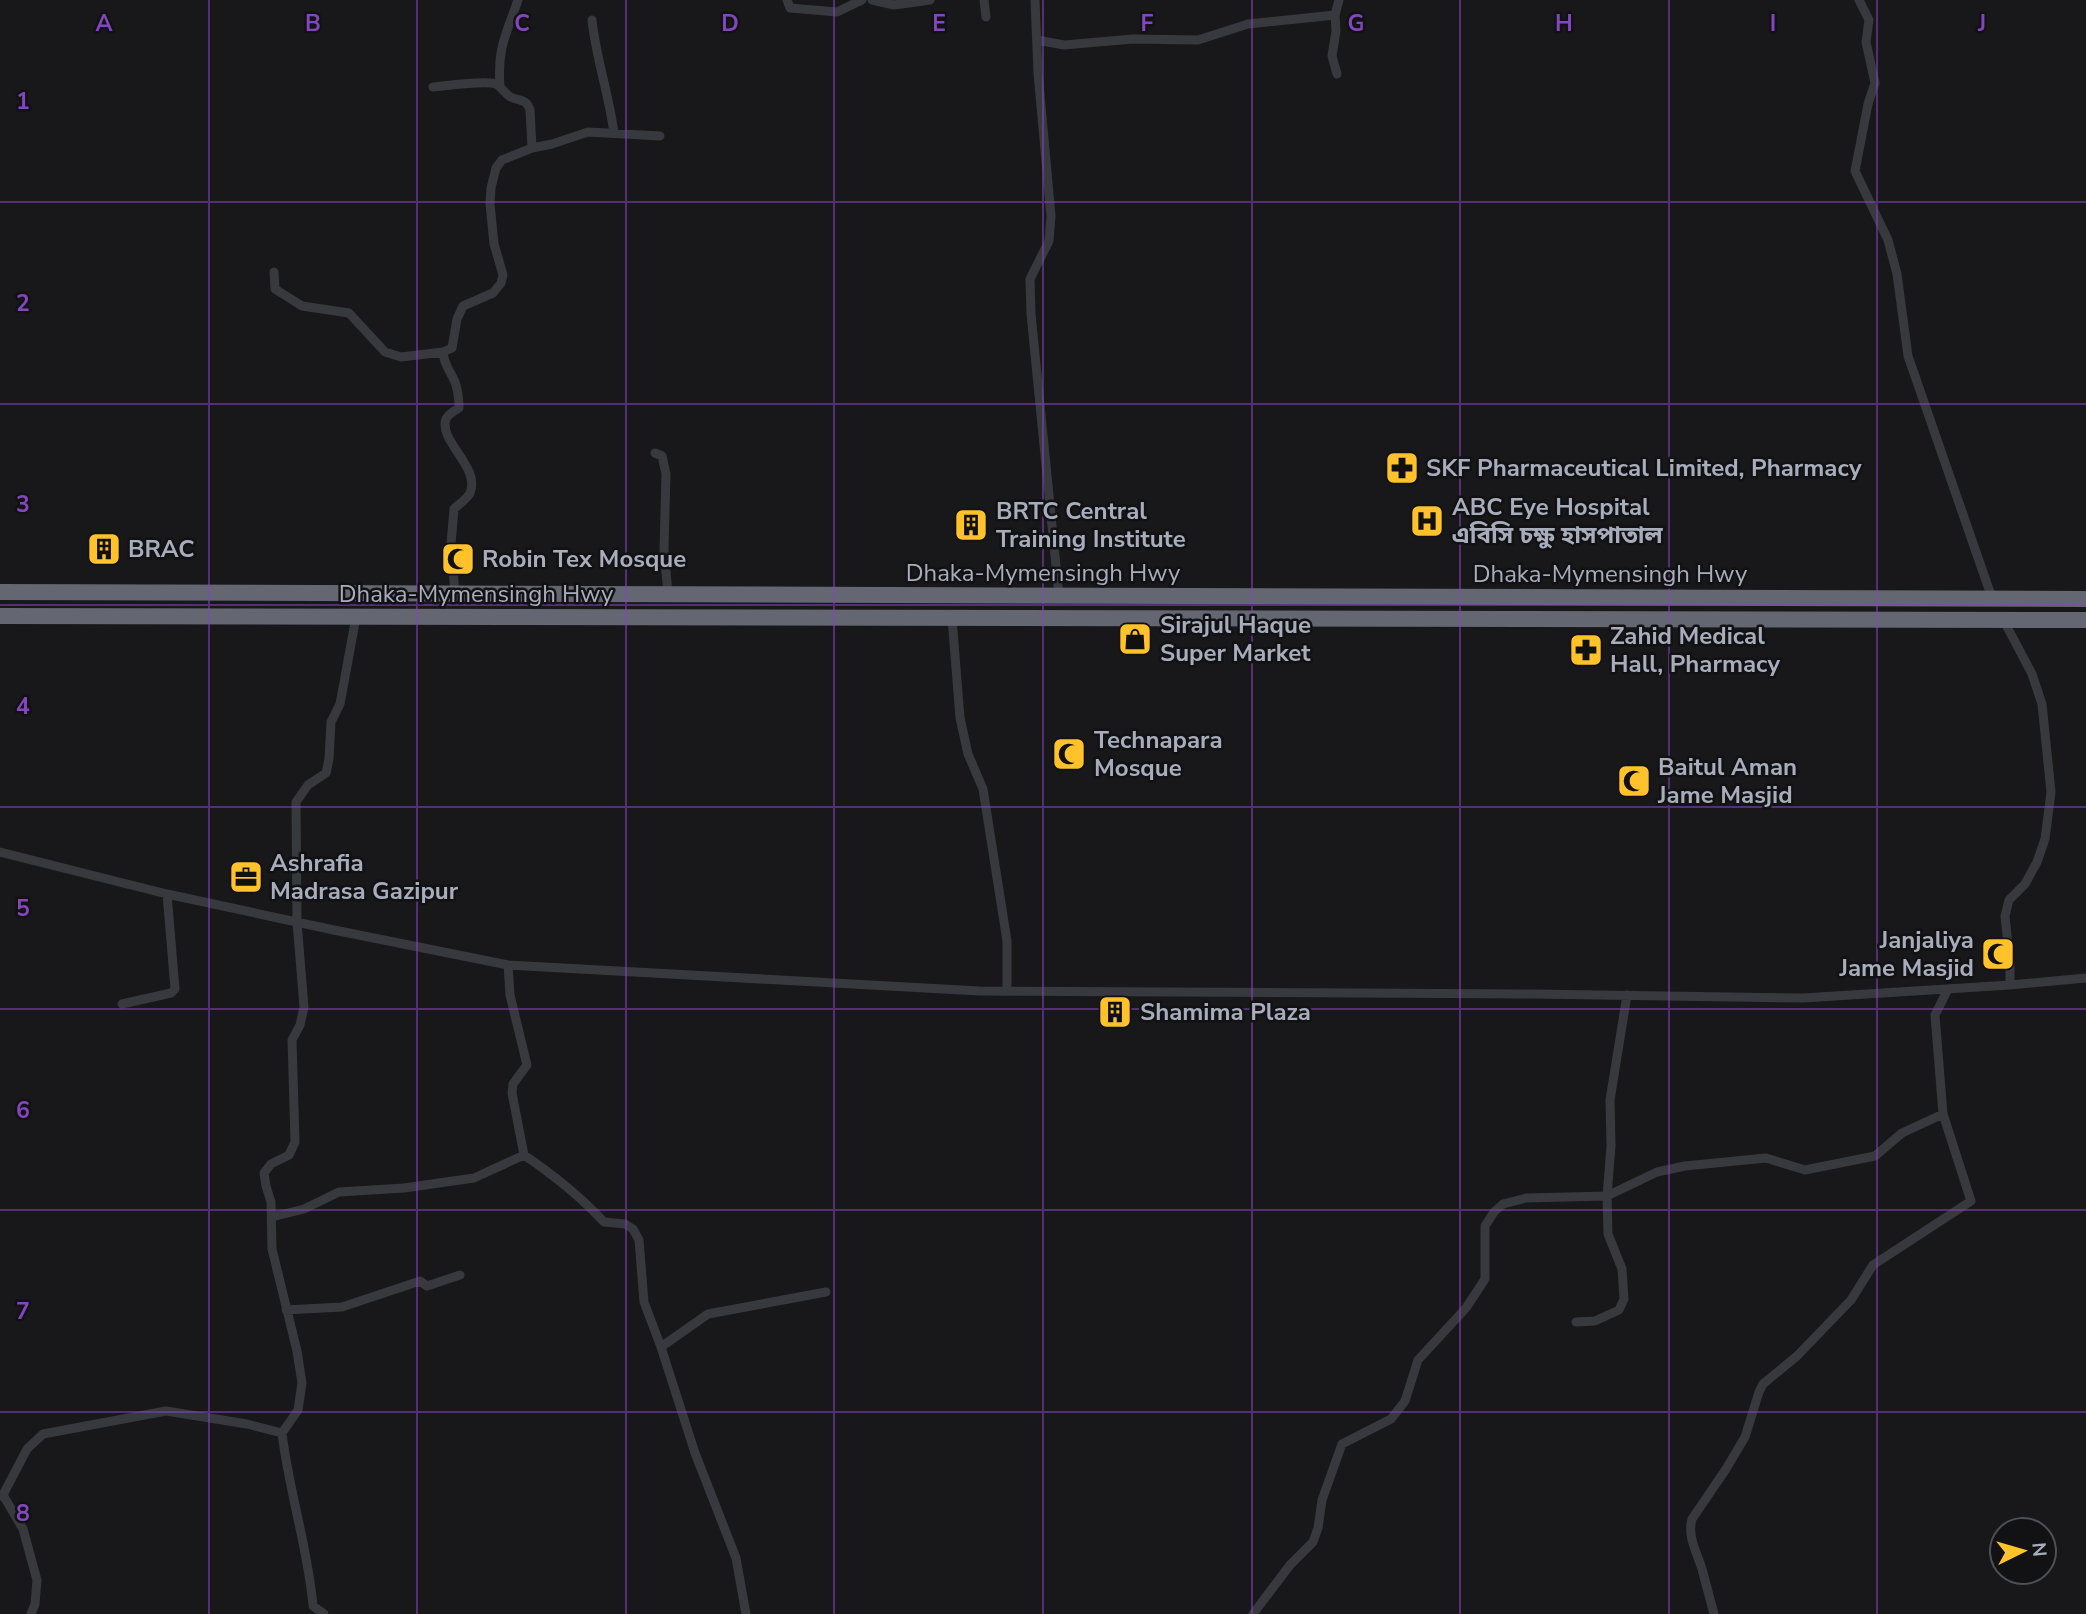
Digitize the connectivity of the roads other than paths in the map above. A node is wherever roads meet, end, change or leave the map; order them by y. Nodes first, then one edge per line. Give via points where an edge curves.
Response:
1 (518, 0) edge
2 (787, 0) edge
3 (862, 0) edge
4 (872, 0) edge
5 (930, 0) edge
6 (984, 0) edge
7 (1035, 0) edge
8 (1339, 0) edge
9 (1859, 0) edge
10 (1335, 15) junction
11 (986, 17) dead end
12 (592, 20) dead end
13 (1037, 40) junction
14 (1337, 74) dead end
15 (433, 87) dead end
16 (500, 87) junction
17 (614, 133) junction
18 (660, 136) dead end
19 (532, 148) junction
20 (274, 272) dead end
21 (443, 352) junction
22 (655, 453) dead end
23 (0, 592) edge
24 (455, 594) junction
25 (668, 594) junction
26 (1059, 596) junction
27 (1992, 598) junction
28 (2086, 598) edge
29 (0, 616) edge
30 (356, 617) junction
31 (953, 618) junction
32 (2086, 620) edge
33 (2004, 621) junction
34 (0, 852) edge
35 (167, 894) junction
36 (297, 922) junction
37 (508, 965) junction
38 (2086, 978) edge
39 (2010, 985) junction
40 (1948, 989) junction
41 (1006, 991) junction
42 (1627, 995) junction
43 (122, 1004) dead end
44 (1943, 1114) junction
45 (524, 1155) junction
46 (1607, 1196) junction
47 (272, 1217) junction
48 (460, 1275) dead end
49 (826, 1292) dead end
50 (286, 1310) junction
51 (1576, 1322) dead end
52 (661, 1347) junction
53 (282, 1433) junction
54 (1, 1496) edge
55 (31, 1614) edge
56 (324, 1614) edge
57 (746, 1614) edge
58 (1253, 1614) edge
59 (1714, 1614) edge

1 - 16 street via 501,46
2 - 3 street via 790,8 837,12
4 - 5 street via 894,5
6 - 11 street
7 - 13 street
8 - 10 street
9 - 27 street via 1869,20 1866,42 1875,83 1855,171 1888,240 1908,356
10 - 13 street via 1248,24 1198,40 1064,45
10 - 14 street via 1332,52
12 - 17 street
13 - 26 street via 1051,216 1049,241 1030,279 1031,314
15 - 16 street via 488,83
16 - 19 street via 511,98 528,104
17 - 18 street
17 - 19 street via 588,132
19 - 21 street via 502,160 491,188 501,283 493,293 463,306 452,348
20 - 21 street via 275,289 302,306 349,313 385,352 401,357
21 - 24 street via 459,399 459,408 448,416 446,431 471,477 469,495 454,509
22 - 25 street via 663,456 666,474
23 - 24 highway, Dhaka-Mymensingh Hwy
24 - 25 highway, Dhaka-Mymensingh Hwy
25 - 26 highway, Dhaka-Mymensingh Hwy
26 - 27 highway, Dhaka-Mymensingh Hwy
27 - 28 highway, Dhaka-Mymensingh Hwy
29 - 30 highway, Dhaka-Mymensingh Hwy
30 - 31 highway, Dhaka-Mymensingh Hwy
30 - 36 street via 340,704 331,722 326,773 308,785 296,802
31 - 33 highway, Dhaka-Mymensingh Hwy
31 - 41 street via 960,718 983,789 1007,941
32 - 33 highway, Dhaka-Mymensingh Hwy
33 - 39 street via 2042,704 2051,792 2037,862 2009,900 2004,916
34 - 35 street
35 - 36 street
35 - 43 street via 175,989
36 - 37 street
36 - 47 street via 304,1007 292,1040 295,1142 289,1155 264,1173
37 - 41 street
37 - 45 street via 510,995 527,1065 512,1093
38 - 39 street
39 - 40 street
40 - 42 street via 1803,998
40 - 44 street via 1935,1015
41 - 42 street
42 - 46 street via 1610,1100
44 - 46 street via 1902,1133 1875,1156 1805,1170 1766,1158 1685,1166 1657,1172
44 - 59 street via 1971,1201 1873,1265 1851,1300 1763,1384 1745,1437 1690,1526
45 - 47 street via 474,1178 339,1192 304,1209
45 - 52 street via 581,1197 604,1222 633,1229 639,1240 645,1302
46 - 51 street via 1608,1234 1622,1269 1624,1299 1619,1310 1595,1321
46 - 58 street via 1526,1198 1503,1204 1494,1212 1485,1226 1485,1279 1466,1308 1418,1360 1405,1401 1391,1419 1342,1444 1313,1542
47 - 50 street via 272,1250
48 - 50 street via 427,1286 420,1281 342,1307
49 - 52 street via 708,1314
50 - 53 street via 302,1383 298,1410
52 - 57 street via 736,1558
53 - 54 street via 166,1411 43,1434 27,1449
53 - 56 street via 310,1569 313,1606
54 - 55 street via 23,1529 37,1580

